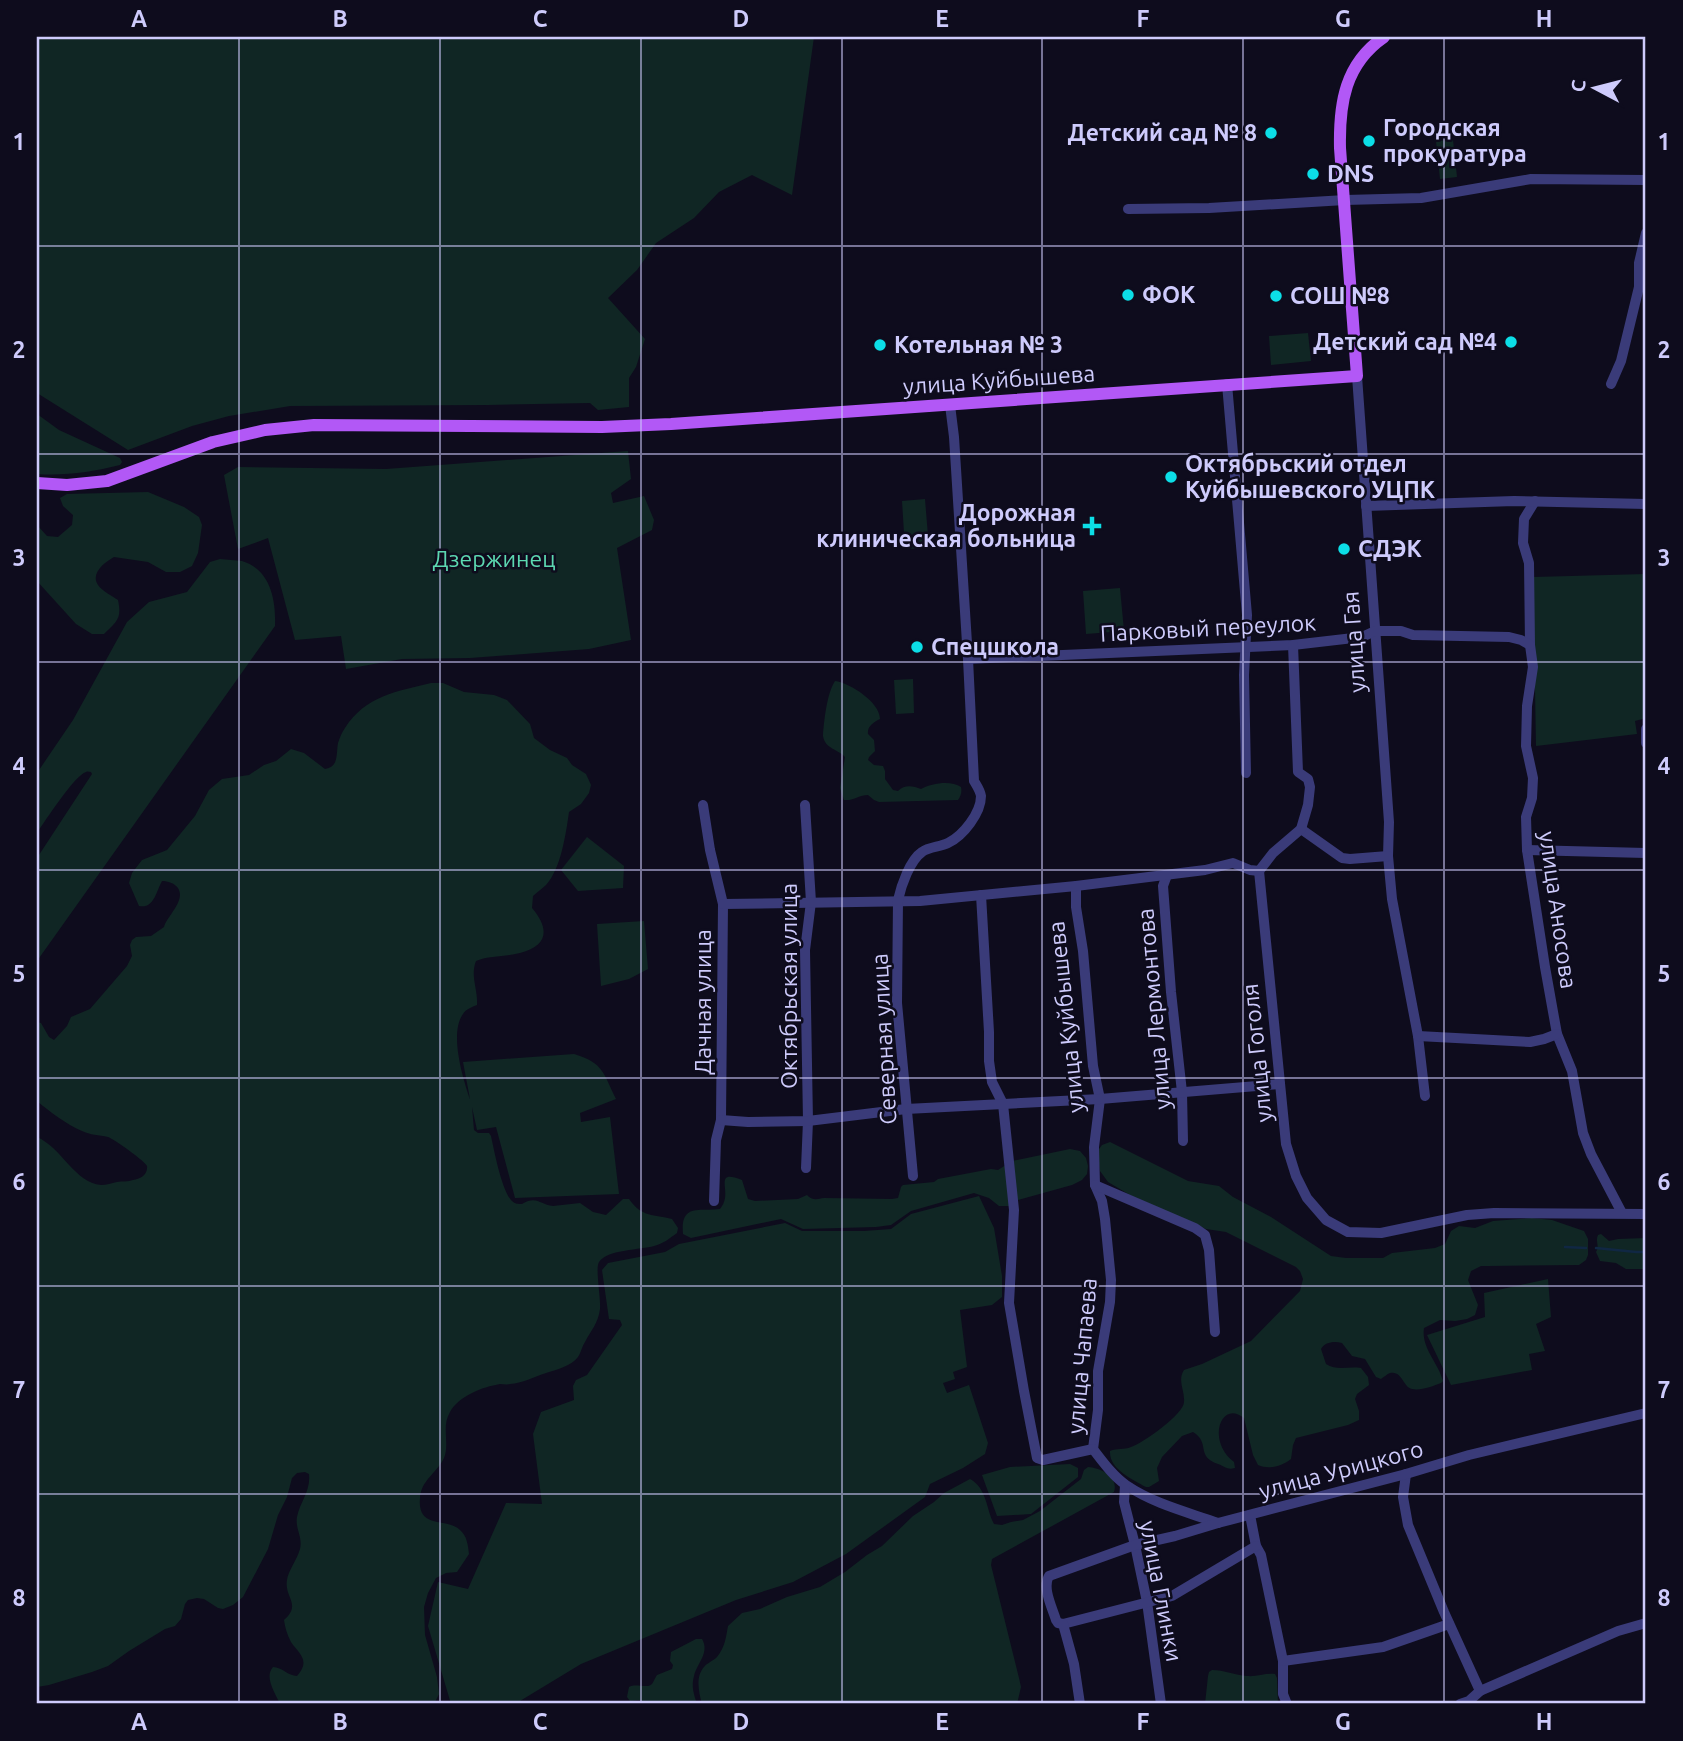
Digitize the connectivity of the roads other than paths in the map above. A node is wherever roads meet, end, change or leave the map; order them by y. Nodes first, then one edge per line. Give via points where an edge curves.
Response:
1 (1377, 39) edge
2 (1646, 180) edge
3 (1345, 200) junction
4 (1128, 209) dead end
5 (1646, 233) edge
6 (1357, 376) junction
7 (1227, 384) junction
8 (1611, 384) dead end
9 (950, 405) junction
10 (37, 483) edge
11 (1514, 500) junction
12 (1535, 501) junction
13 (1646, 504) edge
14 (1366, 506) junction
15 (1524, 519) junction
16 (1375, 631) junction
17 (1293, 645) junction
18 (1530, 645) junction
19 (1245, 647) junction
20 (968, 659) junction
21 (1646, 729) edge
22 (1646, 743) edge
23 (1246, 773) dead end
24 (703, 805) dead end
25 (805, 805) dead end
26 (1301, 829) junction
27 (1527, 850) junction
28 (1646, 853) edge
29 (1388, 856) junction
30 (1259, 871) junction
31 (1167, 875) junction
32 (1076, 886) junction
33 (981, 895) junction
34 (898, 900) junction
35 (811, 902) junction
36 (723, 904) junction
37 (1557, 1034) junction
38 (1418, 1036) junction
39 (1280, 1084) junction
40 (1182, 1092) junction
41 (1425, 1096) dead end
42 (1100, 1099) junction
43 (1003, 1104) junction
44 (905, 1108) junction
45 (721, 1120) junction
46 (808, 1121) junction
47 (1183, 1141) dead end
48 (806, 1168) dead end
49 (913, 1176) dead end
50 (1095, 1185) junction
51 (714, 1201) dead end
52 (1622, 1213) junction
53 (1646, 1214) edge
54 (1215, 1332) dead end
55 (1646, 1413) edge
56 (1093, 1449) junction
57 (1406, 1474) junction
58 (1125, 1485) junction
59 (1250, 1515) junction
60 (1218, 1523) junction
61 (1135, 1545) junction
62 (1256, 1546) junction
63 (1147, 1602) junction
64 (1646, 1623) edge
65 (1063, 1624) junction
66 (1449, 1624) junction
67 (1283, 1661) junction
68 (1480, 1691) junction
69 (1080, 1704) edge
70 (1161, 1704) edge
71 (1287, 1704) edge
72 (1460, 1704) edge

1 - 3 main road, улица Гая via 1352,73 1340,113
2 - 3 street via 1531,179 1421,198
3 - 4 street
3 - 6 main road, улица Гая
5 - 8 street via 1639,287
6 - 7 main road, улица Куйбышева
6 - 14 street, улица Гая
7 - 9 main road, улица Куйбышева
7 - 19 street via 1247,615
9 - 10 main road, улица Куйбышева via 602,427 314,425 214,442 107,481
9 - 20 street
11 - 12 street
11 - 14 street
11 - 15 street, улица Аносова
12 - 13 street
12 - 15 street
14 - 16 street, улица Гая
15 - 18 street, улица Аносова
16 - 17 street, Парковый переулок via 1362,637
16 - 18 street, Парковый переулок via 1509,637
16 - 29 street, улица Гая
17 - 19 street, Парковый переулок
17 - 26 street via 1298,772 1310,787
18 - 27 street, улица Аносова via 1533,667 1526,746 1533,778 1526,817
19 - 20 street, Парковый переулок
19 - 23 street
20 - 34 street via 974,781 981,797 978,809 965,831 948,843 923,850 914,859
21 - 22 street
24 - 36 street, Дачная улица
25 - 35 street, Октябрьская улица
26 - 29 street via 1342,858
26 - 30 street
27 - 28 street
27 - 37 street, улица Аносова
29 - 38 street, улица Гая
30 - 31 street via 1233,863
30 - 39 street, улица Гоголя
31 - 32 street
31 - 40 street, улица Лермонтова via 1163,886
32 - 33 street
32 - 42 street, улица Куйбышева
33 - 34 street
33 - 43 street via 989,1060 992,1082
34 - 35 street
34 - 44 street, Северная улица via 897,1003
35 - 36 street
35 - 46 street, Октябрьская улица via 805,950
36 - 45 street, Дачная улица
37 - 38 street via 1530,1042
37 - 52 street, улица Аносова via 1572,1071 1583,1133
38 - 41 street, улица Гая
39 - 40 street
39 - 52 street, улица Гоголя via 1286,1144 1307,1198 1326,1220 1348,1232 1381,1233 1467,1215
40 - 42 street
40 - 47 street, улица Лермонтова
42 - 43 street
42 - 50 street, улица Куйбышева
43 - 44 street
43 - 56 street via 1014,1210 1009,1303 1037,1458
44 - 46 street
44 - 49 street, Северная улица
45 - 46 street
45 - 51 street, Дачная улица
46 - 48 street, Октябрьская улица
50 - 54 street via 1205,1235
50 - 56 street, улица Чапаева via 1102,1201 1111,1280
52 - 53 street
55 - 57 street, улица Урицкого
56 - 58 street
57 - 59 street, улица Урицкого
57 - 66 street via 1403,1497 1408,1525
58 - 60 street
58 - 61 street, улица Глинки via 1124,1502
59 - 60 street, улица Урицкого
59 - 62 street
60 - 61 street, улица Урицкого
61 - 63 street, улица Глинки
61 - 65 street, улица Урицкого via 1046,1578 1056,1620
62 - 63 street via 1172,1596
62 - 67 street
63 - 65 street
63 - 70 street, улица Глинки
64 - 68 street
65 - 69 street
66 - 67 street via 1383,1647
66 - 68 street
67 - 71 street
68 - 72 street

